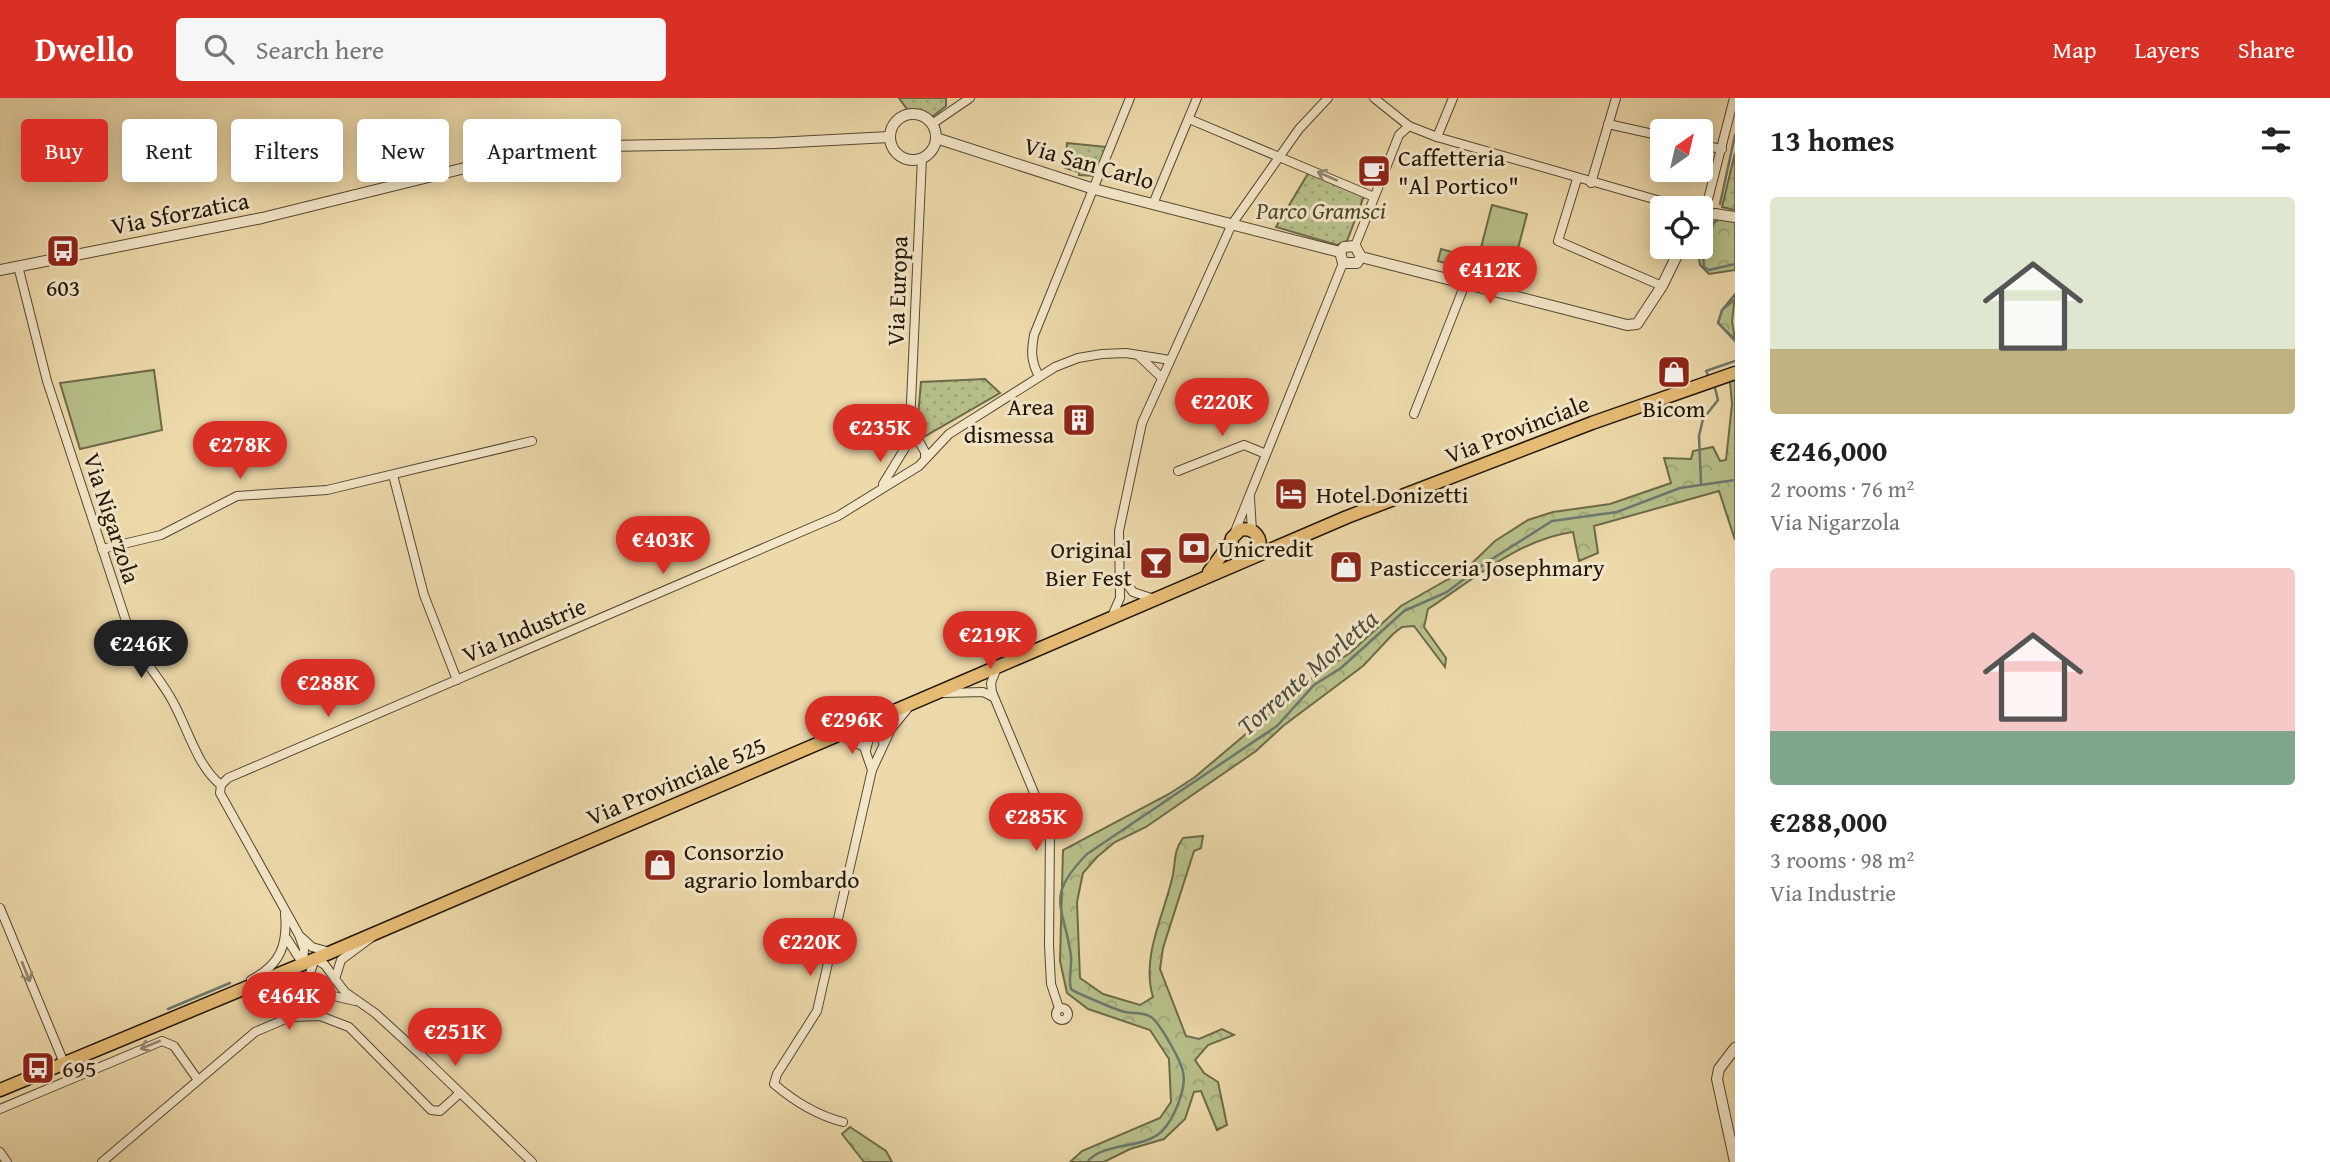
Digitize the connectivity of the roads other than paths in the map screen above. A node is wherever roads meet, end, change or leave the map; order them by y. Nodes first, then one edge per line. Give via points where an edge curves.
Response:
1 (970, 98) edge
2 (1130, 98) edge
3 (1197, 98) edge
4 (1328, 98) edge
5 (1374, 98) edge
6 (1453, 98) edge
7 (1616, 98) edge
8 (1734, 98) edge
9 (1189, 119) junction
10 (932, 124) junction
11 (1608, 124) junction
12 (1409, 126) junction
13 (1650, 133) edge
14 (889, 137) junction
15 (1437, 137) junction
16 (936, 138) junction
17 (1713, 147) edge
18 (1722, 149) junction
19 (1280, 156) junction
20 (922, 158) junction
21 (1577, 179) junction
22 (1591, 183) junction
23 (1094, 189) junction
24 (1709, 196) edge
25 (1374, 197) junction
26 (1650, 199) edge
27 (1153, 204) junction
28 (1713, 214) edge
29 (1735, 217) edge
30 (1232, 224) junction
31 (1355, 246) junction
32 (1340, 252) junction
33 (1361, 257) junction
34 (1675, 259) edge
35 (1343, 263) junction
36 (18, 266) junction
37 (0, 270) edge
38 (1465, 284) junction
39 (1662, 286) junction
40 (1139, 356) junction
41 (1170, 360) junction
42 (1735, 373) edge
43 (1039, 376) junction
44 (1161, 377) junction
45 (1414, 414) dead end
46 (910, 425) junction
47 (940, 440) junction
48 (532, 441) dead end
49 (920, 445) junction
50 (904, 450) junction
51 (1266, 454) junction
52 (921, 464) junction
53 (1178, 471) dead end
54 (393, 475) junction
55 (879, 488) junction
56 (1249, 495) junction
57 (1315, 532) joint
58 (1255, 534) junction
59 (1232, 539) junction
60 (1288, 543) junction
61 (102, 550) junction
62 (1251, 557) junction
63 (1120, 573) junction
64 (1207, 575) junction
65 (1151, 598) junction
66 (1112, 616) junction
67 (998, 665) junction
68 (968, 678) junction
69 (457, 680) junction
70 (931, 694) junction
71 (993, 695) junction
72 (914, 702) junction
73 (874, 719) junction
74 (838, 735) junction
75 (883, 745) junction
76 (866, 750) junction
77 (872, 770) junction
78 (221, 785) junction
79 (0, 908) edge
80 (285, 911) junction
81 (376, 933) junction
82 (299, 935) junction
83 (287, 939) junction
84 (331, 952) junction
85 (309, 961) junction
86 (335, 979) junction
87 (253, 984) junction
88 (234, 992) junction
89 (321, 993) junction
90 (358, 1001) junction
91 (1059, 1008) dead end
92 (1735, 1048) edge
93 (64, 1063) junction
94 (198, 1080) junction
95 (0, 1090) edge
96 (460, 1093) junction
97 (0, 1109) edge
98 (843, 1122) dead end
99 (0, 1152) edge
100 (7, 1162) edge
101 (102, 1162) edge
102 (532, 1162) edge
103 (1735, 1162) edge

1 - 10 street
2 - 23 street
3 - 9 street
4 - 19 street
5 - 12 street
6 - 15 street
7 - 11 street
8 - 18 street
9 - 19 street
9 - 27 street
10 - 14 street via 918,114 902,116
10 - 16 street
11 - 13 street
11 - 22 street
12 - 15 street
12 - 25 street via 1399,135
14 - 20 street via 901,157
14 - 36 street, Via Sforzatica via 550,147 261,218
15 - 21 street
16 - 20 street
16 - 23 street, Via San Carlo
17 - 18 street
18 - 24 street
25 -> 19 street
19 - 30 street
20 - 46 street, Via Europa
21 - 22 street
21 - 39 street via 1558,241
22 - 26 street
23 - 27 street, Via San Carlo
23 - 43 street via 1034,335 1031,350
25 - 31 street
27 - 30 street, Via San Carlo
28 - 29 street
30 - 32 street, Via San Carlo
30 - 41 street
31 - 32 street
31 - 33 street
32 - 35 street
33 - 35 street via 1350,265
33 - 38 street
34 - 39 street
35 - 51 street
36 - 37 street, Via Sforzatica
36 - 61 street, Via Nigarzola via 47,382
38 - 39 street via 1628,325 1641,320
38 - 45 street
40 - 41 street, Via Industrie
40 - 43 street, Via Industrie via 1077,358
40 - 44 street
41 - 44 street
42 - 57 main road, Via Provinciale via 1567,432
43 - 47 street, Via Industrie
44 - 63 street via 1142,422 1119,531
46 - 49 street, Via Europa
46 - 50 street, Via Europa
47 - 49 street, Via Industrie
47 - 52 street, Via Industrie
48 - 54 street
49 - 50 street, Via Industrie
49 - 52 street via 925,452
50 - 52 street via 906,464
50 - 55 street, Via Industrie
51 - 53 street via 1244,445
51 - 56 street
52 - 55 street, Via Industrie
54 - 61 street via 318,492 237,496 161,535
54 - 69 street via 424,595
55 - 69 street, Via Industrie via 838,516
56 - 58 street
56 - 59 street
57 - 60 main road, Via Provinciale 525
58 - 59 main road via 1241,530
58 - 60 main road
58 - 62 main road via 1261,546
59 - 62 main road via 1234,554
59 - 64 main road
60 - 62 main road, Via Provinciale 525
61 - 78 street, Via Nigarzola via 133,642 174,702 210,776
62 - 64 main road, Via Provinciale 525
63 - 65 street via 1133,592
63 - 66 street via 1119,603
64 - 65 main road, Via Provinciale 525
65 - 66 main road, Via Provinciale 525
66 - 67 main road, Via Provinciale 525
67 - 68 main road, Via Provinciale 525
67 - 71 street via 991,683
68 - 70 main road, Via Provinciale 525
68 - 71 street
69 - 78 street, Via Industrie via 228,778
70 - 71 street via 971,691
70 - 72 main road, Via Provinciale 525
71 - 91 street via 1050,831 1051,984
72 - 73 main road, Via Provinciale 525
72 - 75 street
73 - 74 main road, Via Provinciale 525
73 - 75 street
73 - 76 street
74 - 76 street via 856,740
74 - 81 main road, Via Provinciale 525
75 - 77 street
76 - 77 street
77 - 98 street via 817,1011 774,1084 792,1100
78 - 80 street, Via Nigarzola via 220,793
79 -> 93 street
80 - 82 street, Via Nigarzola
80 - 83 street, Via Nigarzola
81 - 84 main road, Via Provinciale 525
81 - 86 street via 341,960
82 - 84 street via 312,947
82 - 85 street, Via Nigarzola
83 - 85 street, Via Nigarzola
83 - 88 street via 272,966
84 - 85 main road, Via Provinciale 525
85 - 86 street via 326,965
85 - 87 main road, Via Provinciale 525
85 - 89 street
86 - 90 street
87 - 88 main road, Via Provinciale 525
87 - 89 street via 292,982
88 - 93 main road, Via Provinciale 525
89 - 90 street
90 - 96 street
92 - 103 street via 1717,1079
93 - 95 main road, Via Provinciale 525
94 - 96 street via 266,1025 311,1015 354,1030 431,1110 440,1111
94 -> 97 street via 174,1046 162,1041
94 - 101 street
96 - 102 street
99 - 100 street

